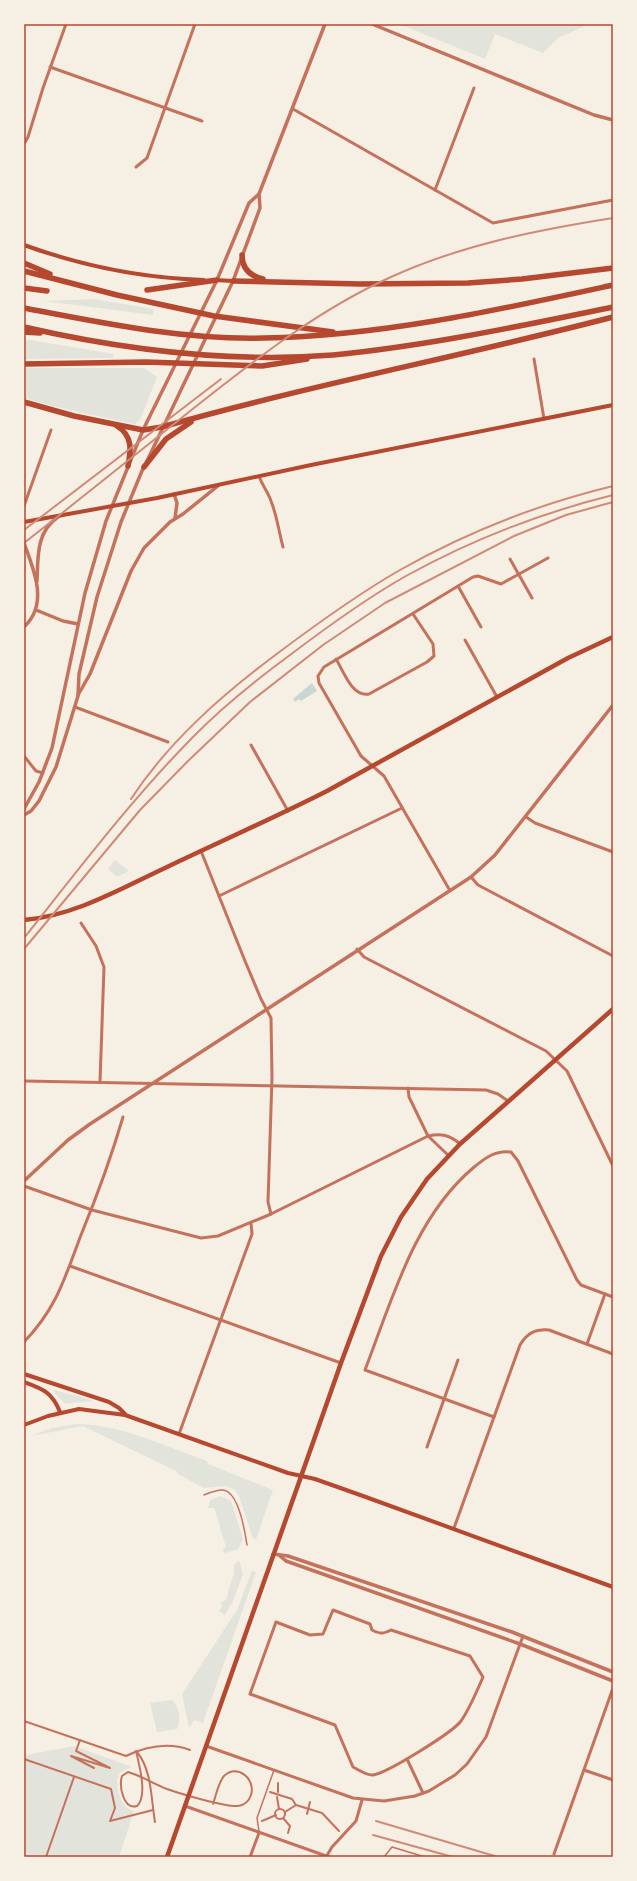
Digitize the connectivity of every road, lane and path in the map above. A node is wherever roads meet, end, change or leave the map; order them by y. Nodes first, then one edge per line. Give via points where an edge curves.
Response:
1 (66, 24) edge
2 (195, 24) edge
3 (325, 24) edge
4 (372, 24) edge
5 (50, 67) junction
6 (474, 88) dead end
7 (165, 108) junction
8 (293, 109) junction
9 (613, 120) edge
10 (202, 121) dead end
11 (24, 144) edge
12 (136, 167) dead end
13 (435, 190) junction
14 (259, 194) junction
15 (613, 200) edge
16 (24, 245) edge
17 (242, 255) junction
18 (24, 263) edge
19 (613, 268) edge
20 (24, 270) edge
21 (216, 280) junction
22 (233, 281) junction
23 (273, 281) junction
24 (68, 282) junction
25 (613, 285) edge
26 (24, 288) edge
27 (147, 290) dead end
28 (47, 291) dead end
29 (613, 307) edge
30 (24, 308) edge
31 (613, 317) edge
32 (24, 327) edge
33 (24, 332) edge
34 (345, 333) junction
35 (58, 334) junction
36 (342, 354) junction
37 (534, 359) dead end
38 (24, 364) edge
39 (24, 402) edge
40 (613, 405) edge
41 (198, 418) junction
42 (544, 419) junction
43 (115, 424) junction
44 (162, 428) junction
45 (51, 430) dead end
46 (144, 430) junction
47 (128, 466) junction
48 (144, 467) junction
49 (259, 476) junction
50 (220, 484) junction
51 (174, 494) junction
52 (24, 506) edge
53 (58, 517) junction
54 (175, 518) junction
55 (24, 522) edge
56 (24, 543) edge
57 (283, 547) dead end
58 (548, 558) dead end
59 (510, 559) dead end
60 (519, 575) junction
61 (37, 584) junction
62 (458, 586) junction
63 (532, 598) dead end
64 (36, 610) junction
65 (413, 614) junction
66 (78, 624) junction
67 (481, 626) dead end
68 (24, 627) edge
69 (613, 637) edge
70 (466, 640) dead end
71 (336, 660) junction
72 (78, 696) junction
73 (497, 697) junction
74 (613, 705) edge
75 (75, 707) junction
76 (168, 742) dead end
77 (251, 745) dead end
78 (24, 756) edge
79 (373, 766) junction
80 (43, 773) junction
81 (51, 777) junction
82 (24, 808) edge
83 (402, 808) junction
84 (288, 811) junction
85 (24, 815) edge
86 (526, 817) junction
87 (201, 851) junction
88 (613, 852) edge
89 (471, 877) junction
90 (449, 889) junction
91 (219, 896) junction
92 (24, 920) edge
93 (81, 923) dead end
94 (358, 949) junction
95 (613, 956) edge
96 (266, 1008) junction
97 (613, 1009) edge
98 (555, 1060) junction
99 (24, 1081) edge
100 (100, 1082) junction
101 (151, 1083) junction
102 (272, 1085) junction
103 (408, 1088) junction
104 (508, 1101) junction
105 (123, 1117) dead end
106 (428, 1136) junction
107 (460, 1144) junction
108 (613, 1154) edge
109 (448, 1155) junction
110 (609, 1158) junction
111 (613, 1166) edge
112 (24, 1181) edge
113 (24, 1186) edge
114 (92, 1210) junction
115 (271, 1214) junction
116 (252, 1223) junction
117 (70, 1266) junction
118 (605, 1294) junction
119 (613, 1297) edge
120 (221, 1319) junction
121 (24, 1342) edge
122 (587, 1344) junction
123 (613, 1354) edge
124 (458, 1360) dead end
125 (341, 1363) junction
126 (24, 1374) edge
127 (24, 1382) edge
128 (444, 1399) junction
129 (60, 1412) junction
130 (125, 1414) junction
131 (494, 1417) junction
132 (26, 1425) edge
133 (179, 1434) junction
134 (427, 1447) dead end
135 (302, 1476) junction
136 (204, 1495) dead end
137 (454, 1528) junction
138 (247, 1545) dead end
139 (273, 1554) junction
140 (280, 1556) junction
141 (613, 1587) edge
142 (523, 1636) junction
143 (520, 1644) junction
144 (613, 1672) edge
145 (613, 1681) edge
146 (613, 1688) edge
147 (24, 1721) edge
148 (80, 1740) junction
149 (206, 1746) junction
150 (190, 1750) dead end
151 (136, 1751) junction
152 (24, 1759) edge
153 (407, 1759) junction
154 (94, 1768) dead end
155 (274, 1770) junction
156 (584, 1770) junction
157 (74, 1776) junction
158 (613, 1780) edge
159 (278, 1783) dead end
160 (270, 1792) dead end
161 (278, 1792) dead end
162 (423, 1793) junction
163 (276, 1797) dead end
164 (362, 1800) junction
165 (310, 1802) dead end
166 (213, 1804) dead end
167 (296, 1805) junction
168 (185, 1806) junction
169 (280, 1809) junction
170 (308, 1809) junction
171 (153, 1810) junction
172 (285, 1812) junction
173 (307, 1814) dead end
174 (276, 1815) junction
175 (284, 1818) junction
176 (262, 1821) dead end
177 (155, 1822) dead end
178 (339, 1831) dead end
179 (259, 1833) junction
180 (288, 1833) dead end
181 (554, 1854) dead end
182 (46, 1857) edge
183 (167, 1857) edge
184 (250, 1857) edge
185 (327, 1857) edge
186 (384, 1857) edge
187 (425, 1857) edge

1 - 5 street
2 - 7 street
3 - 8 street
4 - 9 street via 594,115
5 - 7 street
5 - 11 street
6 - 13 street
7 - 10 street
7 - 12 street via 147,158
8 - 13 street
8 - 14 street
13 - 15 street via 493,223
14 - 17 street via 260,208
14 - 21 street via 249,203
16 - 21 main road via 102,268 162,278
17 - 22 street
17 - 23 highway via 247,271 258,278
18 - 24 highway
19 - 23 highway via 522,279 468,282 360,284
20 - 24 highway
21 - 22 main road
21 - 27 highway
21 - 46 street
22 - 23 highway
22 - 44 street
24 - 34 highway via 174,308 242,321
25 - 34 highway via 447,319
26 - 28 highway
29 - 36 highway via 435,342
30 - 34 highway via 162,331 233,338
31 - 41 highway via 305,389
32 - 35 highway
33 - 35 highway
35 - 36 highway via 153,349 224,356 286,357
36 - 38 highway via 262,366 146,362
37 - 42 street
39 - 43 highway
40 - 42 main road
41 - 44 highway
41 - 48 highway via 166,439
42 - 49 main road
43 - 46 highway
43 - 47 highway via 129,438
44 - 46 highway
44 - 48 street
45 - 52 street
46 - 47 street
47 - 66 street via 88,578
48 - 72 street via 121,522 90,626 79,674
49 - 50 main road
49 - 57 street via 272,502
50 - 51 main road
50 - 54 street
51 - 53 main road
51 - 54 street via 177,503
53 - 55 main road
53 - 61 street via 50,522 41,537
54 - 72 street via 151,539 136,562 90,674
56 - 61 street
58 - 60 street
59 - 60 street
60 - 62 street via 502,584 476,576
60 - 63 street
61 - 64 street
62 - 65 street
62 - 67 street
64 - 66 street
64 - 68 street
65 - 71 street
65 - 71 street via 434,644 434,656 427,662 364,695 355,690
66 - 80 street via 55,733
69 - 73 main road via 568,658
70 - 73 street
71 - 79 street via 321,670 318,676 320,683 361,756
72 - 75 street
73 - 79 main road
74 - 86 street
75 - 76 street
75 - 81 street
77 - 84 street
78 - 80 street via 36,771
79 - 83 street via 384,776
79 - 84 main road
80 - 81 street
80 - 82 street
81 - 85 street via 39,801
83 - 90 street
83 - 91 street
84 - 87 main road
86 - 88 street
86 - 89 street via 496,855
87 - 91 street
87 - 92 main road via 56,915
89 - 90 street
89 - 95 street via 478,885
90 - 94 street
91 - 96 street
93 - 100 street via 96,946 104,967
94 - 96 street
94 - 98 street via 364,957 546,1051
96 - 101 street
96 - 102 street via 271,1018 272,1029
97 - 98 main road
98 - 104 main road
98 - 110 street via 567,1071
99 - 100 street
100 - 101 street
101 - 102 street
101 - 112 street via 68,1140
102 - 103 street
102 - 115 street via 268,1202
103 - 104 street via 486,1090
103 - 106 street via 409,1097
104 - 107 main road
105 - 114 street
106 - 107 street via 441,1134
106 - 109 street
106 - 115 street
107 - 109 main road
108 - 110 street
109 - 125 main road via 427,1179 401,1217 381,1256
110 - 111 street
113 - 114 street
114 - 116 street via 201,1238 214,1237
114 - 117 street
115 - 116 street
116 - 120 street via 252,1234
117 - 120 street
117 - 121 street via 52,1308
118 - 119 street
118 - 122 street
118 - 128 street via 581,1285 577,1280 518,1161 511,1152 502,1151 486,1157 444,1198 428,1221 403,1270 365,1370
120 - 125 street
120 - 133 street
122 - 123 street
122 - 131 street via 549,1330 536,1331 525,1337
124 - 128 street
125 - 135 main road
126 - 130 main road via 108,1402
127 - 129 main road via 48,1393
128 - 131 street
128 - 134 street
129 - 130 main road via 85,1409
129 - 132 main road
130 - 133 main road
131 - 137 street
133 - 135 main road
135 - 137 main road
135 - 139 main road
136 - 138 lane via 222,1490 230,1494 237,1504
137 - 141 main road
139 - 140 street
139 - 149 main road
140 - 142 street via 288,1556
140 - 143 street via 293,1564
142 - 143 street
142 - 144 street
143 - 145 street
143 - 162 street via 486,1737 467,1764 455,1775
146 - 156 street
147 - 148 street
148 - 151 street via 126,1756
148 - 154 street via 76,1751 110,1768 71,1756
149 - 155 street
149 - 168 main road
150 - 151 street via 167,1744
151 - 166 street via 138,1758 141,1776 142,1782 142,1798 137,1806 128,1805 121,1785 122,1776 128,1772 137,1775 143,1778 156,1784 168,1789 212,1802 218,1803 224,1804 230,1805 238,1806 248,1801 251,1794 250,1781 239,1771 234,1770 225,1774 220,1782 215,1797
151 - 171 street via 146,1769
152 - 157 street
153 - 153 street via 373,1775 366,1774 353,1768 335,1725 250,1694 276,1622 310,1635 323,1634 333,1610 370,1624 372,1630 377,1633 384,1634 391,1630 470,1656 483,1677 461,1721 443,1737
153 - 162 street
155 - 164 street
155 - 179 lane via 257,1818
156 - 158 street
156 - 181 street
157 - 171 street via 111,1789 115,1808 110,1821
157 - 182 street
159 - 161 street
160 - 167 street via 292,1799
162 - 164 street via 399,1800
163 - 169 street
164 - 185 street via 356,1821 332,1847
165 - 170 street
167 - 170 street
167 - 172 street
168 - 179 street
168 - 183 main road
169 - 172 street
169 - 174 street
170 - 173 street
170 - 178 street via 322,1813
171 - 177 street
172 - 175 street
174 - 175 street
174 - 176 street
175 - 180 street via 290,1826
179 - 184 street
179 - 185 street
186 - 187 lane via 392,1847

